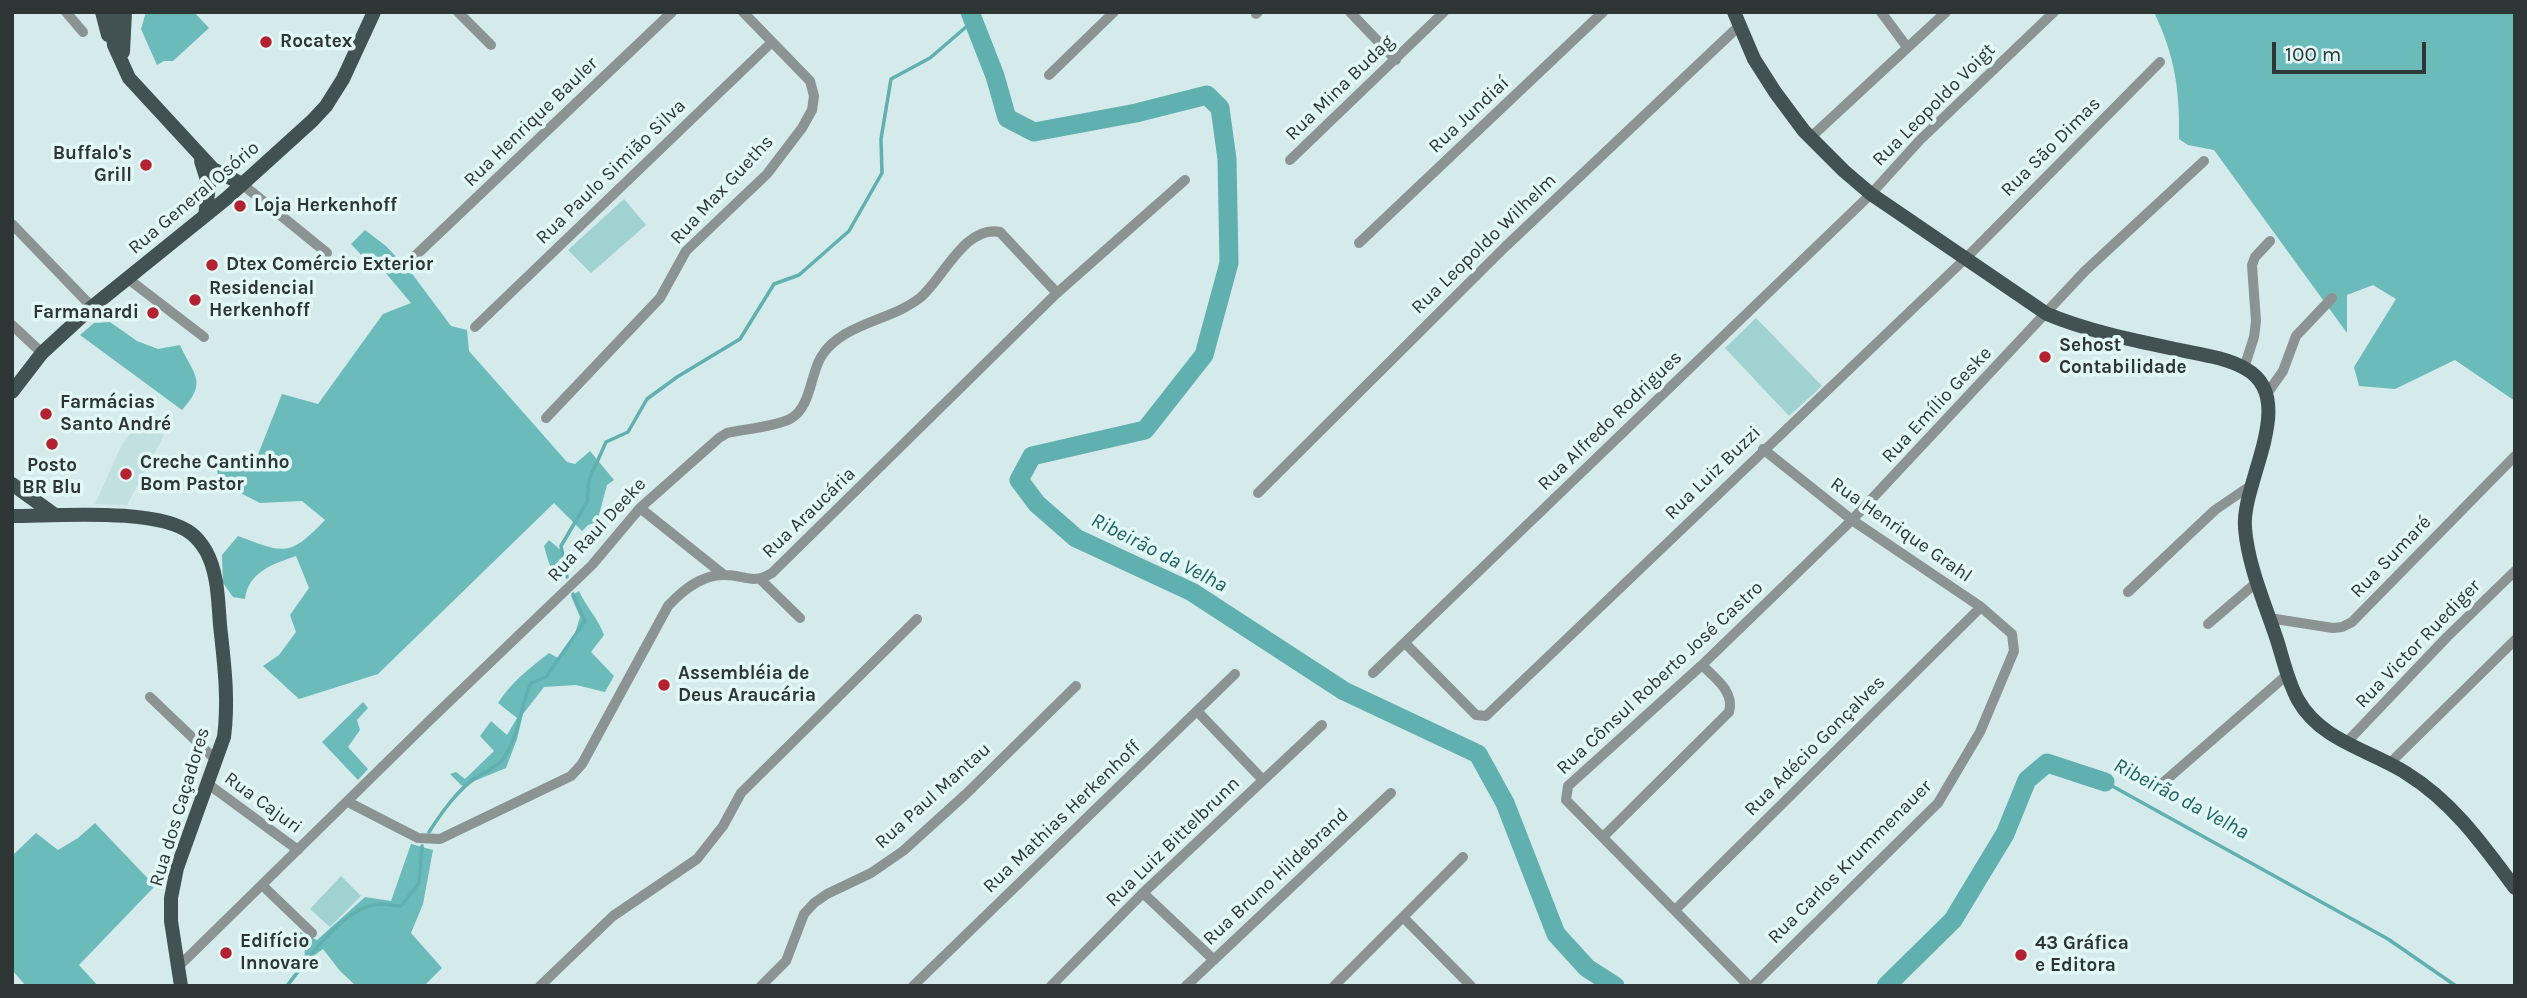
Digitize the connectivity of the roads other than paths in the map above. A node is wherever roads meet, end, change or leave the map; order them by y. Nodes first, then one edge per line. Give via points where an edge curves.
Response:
1 (66, 12) edge
2 (102, 12) edge
3 (114, 12) edge
4 (125, 12) edge
5 (374, 12) edge
6 (458, 12) edge
7 (672, 12) edge
8 (743, 12) edge
9 (1114, 12) edge
10 (1350, 12) edge
11 (1444, 12) edge
12 (1604, 12) edge
13 (1881, 12) edge
14 (1946, 12) edge
15 (2054, 12) edge
16 (1737, 19) edge
17 (83, 32) dead end
18 (772, 42) junction
19 (114, 45) junction
20 (491, 45) dead end
21 (1906, 47) junction
22 (1396, 60) junction
23 (2160, 62) dead end
24 (1048, 75) dead end
25 (128, 78) junction
26 (1810, 138) junction
27 (199, 156) junction
28 (1290, 160) dead end
29 (2204, 162) dead end
30 (1185, 180) dead end
31 (242, 184) junction
32 (1871, 194) junction
33 (205, 216) junction
34 (12, 224) edge
35 (2270, 241) dead end
36 (1359, 243) dead end
37 (327, 253) dead end
38 (414, 257) dead end
39 (1967, 257) junction
40 (127, 278) junction
41 (1057, 293) junction
42 (2332, 298) dead end
43 (92, 307) junction
44 (2047, 314) junction
45 (12, 325) edge
46 (475, 327) dead end
47 (204, 337) dead end
48 (42, 353) junction
49 (2245, 368) junction
50 (12, 392) edge
51 (2266, 395) junction
52 (546, 418) dead end
53 (1763, 449) junction
54 (2515, 456) edge
55 (12, 484) edge
56 (2250, 486) junction
57 (1258, 493) dead end
58 (640, 508) junction
59 (55, 515) junction
60 (12, 516) edge
61 (1852, 520) junction
62 (2515, 571) edge
63 (724, 575) junction
64 (761, 580) junction
65 (2258, 582) junction
66 (2128, 592) dead end
67 (1981, 607) junction
68 (800, 618) dead end
69 (2269, 618) junction
70 (917, 619) dead end
71 (2208, 624) dead end
72 (2515, 640) edge
73 (2014, 642) joint
74 (1405, 643) junction
75 (1702, 665) junction
76 (1373, 673) dead end
77 (1235, 674) dead end
78 (2288, 674) junction
79 (1076, 687) dead end
80 (150, 697) dead end
81 (1197, 711) junction
82 (1322, 725) dead end
83 (2346, 743) junction
84 (216, 760) junction
85 (2389, 765) junction
86 (1263, 780) junction
87 (208, 784) junction
88 (2158, 786) dead end
89 (1391, 793) dead end
90 (348, 802) junction
91 (1604, 836) junction
92 (298, 850) junction
93 (1462, 857) dead end
94 (262, 885) junction
95 (2515, 888) edge
96 (1143, 893) junction
97 (1675, 909) junction
98 (1404, 917) junction
99 (312, 933) dead end
100 (1214, 960) junction
101 (178, 967) junction
102 (181, 986) edge
103 (540, 986) edge
104 (761, 986) edge
105 (913, 986) edge
106 (1051, 986) edge
107 (1186, 986) edge
108 (1334, 986) edge
109 (1471, 986) edge
110 (1750, 986) edge

1 - 17 street
2 - 19 main road
3 - 19 main road
4 - 25 main road via 122,44
5 - 31 main road, Rua General Osório via 326,106
6 - 20 street
7 - 38 street, Rua Henrique Bauler
8 - 18 street, Rua Max Gueths
9 - 24 street
10 - 22 street
11 - 22 street, Rua Mina Budag
12 - 36 street, Rua Jundiaí
13 - 21 street
14 - 21 street
15 - 32 street, Rua Leopoldo Voigt via 1920,140
16 - 26 main road via 1754,59
16 - 57 street, Rua Leopoldo Wilhelm
18 - 46 street, Rua Paulo Simião Silva
18 - 52 street, Rua Max Gueths via 810,81 812,110 802,128 767,174 686,251 660,298
19 - 25 main road
21 - 26 street
22 - 28 street, Rua Mina Budag
23 - 39 street, Rua São Dimas
25 - 27 main road
26 - 32 main road
27 - 31 main road
27 - 33 main road via 209,186
29 - 44 street, Rua Emílio Geske via 2085,271
30 - 41 street, Rua Araucária
31 - 33 main road, Rua General Osório
31 - 37 street
32 - 39 main road
32 - 74 street, Rua Alfredo Rodrigues
33 - 40 main road, Rua General Osório
34 - 43 street
35 - 49 street via 2252,265 2256,321
39 - 44 main road
39 - 53 street, Rua Luiz Buzzi
40 - 43 main road, Rua General Osório
40 - 47 street
41 - 58 street, Rua Raul Deeke via 1000,232 979,233 909,306 831,345 816,368 799,412 790,419 727,433
41 - 64 street, Rua Araucária via 785,562
42 - 51 street via 2296,336 2283,371
43 - 48 main road, Rua General Osório
44 - 49 main road
44 - 61 street, Rua Emílio Geske
45 - 48 street
48 - 50 main road, Rua General Osório
49 - 51 main road via 2262,384
51 - 56 main road via 2267,437
53 - 61 street, Rua Henrique Grahl
53 - 74 street, Rua Luiz Buzzi via 1486,716 1475,715
54 - 69 street, Rua Sumaré via 2352,622 2333,628
55 - 59 main road
56 - 65 main road via 2245,529
56 - 66 street via 2215,510
58 - 63 street
58 - 90 street, Rua Raul Deeke via 592,565
59 - 60 main road, Rua dos Caçadores
59 - 84 main road, Rua dos Caçadores via 158,520 192,534 206,552 215,576 226,691 224,737
61 - 67 street, Rua Henrique Grahl
61 - 75 street, Rua Cônsul Roberto José Castro
62 - 83 street, Rua Victor Ruediger
63 - 64 street, Rua Araucária
63 - 90 street, Rua Araucária via 701,580 668,606 582,764 571,776 440,839 418,838
64 - 68 street
65 - 69 main road
65 - 71 street
67 - 73 street, Rua Henrique Grahl via 2012,634
67 - 97 street, Rua Adécio Gonçalves
69 - 78 main road
70 - 103 street via 741,793 697,859 613,916
72 - 85 street
73 - 110 street, Rua Carlos Krummenauer via 1980,732 1938,803
74 - 76 street, Rua Alfredo Rodrigues
75 - 91 street via 1729,693 1729,712
75 - 91 street, Rua Cônsul Roberto José Castro via 1568,786 1566,800
77 - 81 street, Rua Mathias Herkenhoff
78 - 83 main road via 2308,713
78 - 88 street
79 - 104 street, Rua Paul Mantau via 903,851 814,903 804,914 786,961
80 - 84 street
81 - 86 street
81 - 105 street, Rua Mathias Herkenhoff
82 - 86 street, Rua Luiz Bittelbrunn
83 - 85 main road
84 - 87 main road, Rua dos Caçadores
85 - 95 main road via 2438,797 2472,831
86 - 96 street, Rua Luiz Bittelbrunn
87 - 92 street, Rua Cajuri
87 - 101 main road, Rua dos Caçadores via 177,868 171,898
89 - 100 street, Rua Bruno Hildebrand
90 - 92 street, Rua Raul Deeke
91 - 97 street, Rua Cônsul Roberto José Castro
92 - 94 street, Rua Raul Deeke
93 - 98 street
94 - 99 street
94 - 101 street, Rua Raul Deeke
96 - 100 street
96 - 106 street, Rua Luiz Bittelbrunn
97 - 110 street, Rua Cônsul Roberto José Castro
98 - 108 street
98 - 109 street
100 - 107 street, Rua Bruno Hildebrand
101 - 102 main road, Rua dos Caçadores

